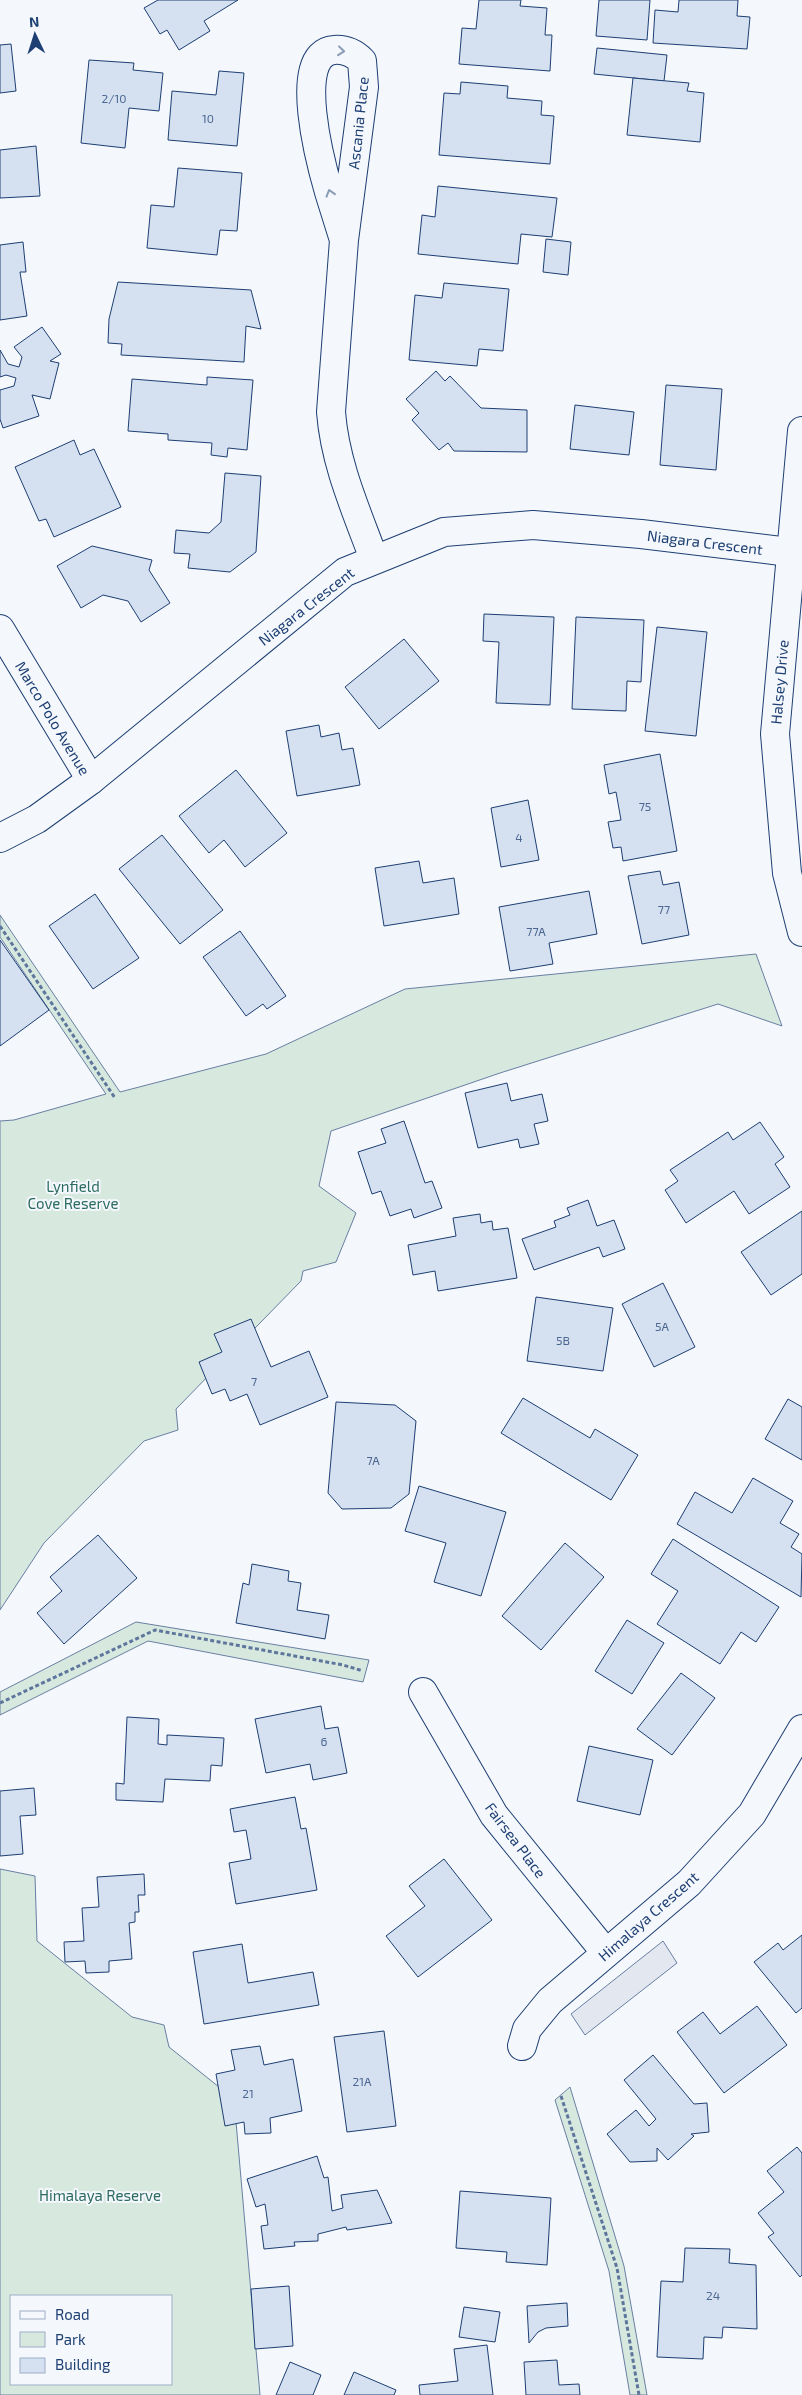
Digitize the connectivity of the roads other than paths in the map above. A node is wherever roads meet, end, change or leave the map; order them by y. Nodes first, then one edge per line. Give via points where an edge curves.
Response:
1 (344, 240) junction
2 (802, 431) edge
3 (790, 552) junction
4 (374, 559) junction
5 (0, 629) edge
6 (91, 780) junction
7 (0, 838) edge
8 (802, 932) edge
9 (423, 1692) dead end
10 (802, 1729) edge
11 (606, 1953) junction
12 (522, 2046) dead end

1 -> 1 street, Ascania Place via 320,161 311,100 317,64 330,50 357,56 364,69
1 - 4 street, Ascania Place via 331,412 341,472
2 - 3 street, Halsey Drive
3 - 4 street, Niagara Crescent via 534,525 444,532
3 - 8 street, Halsey Drive via 775,734 787,873
4 - 6 street, Niagara Crescent via 345,572
5 - 6 street, Marco Polo Avenue
6 - 7 street, Niagara Crescent via 38,818
9 - 11 street, Fairsea Place via 494,1815
10 - 11 street, Himalaya Crescent via 752,1814 689,1882
11 - 12 street, Himalaya Crescent via 543,2008 527,2029

